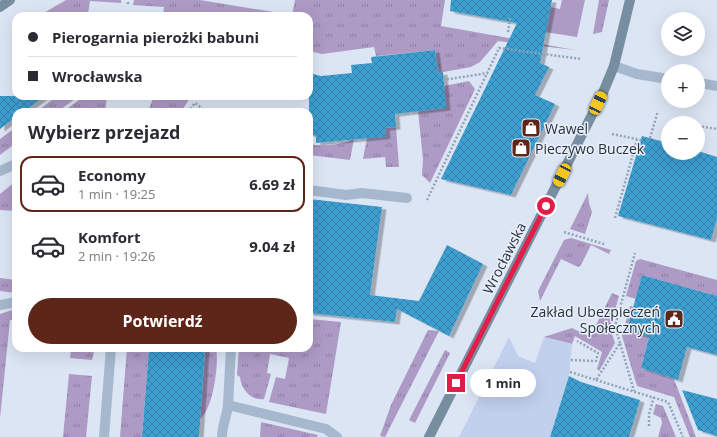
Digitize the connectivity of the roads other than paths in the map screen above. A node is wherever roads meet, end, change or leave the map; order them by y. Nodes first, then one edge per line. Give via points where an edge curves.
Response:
1 (10, 0) edge
2 (630, 0) edge
3 (0, 7) edge
4 (614, 66) junction
5 (661, 78) edge
6 (705, 84) edge
7 (717, 86) edge
8 (12, 166) edge
9 (0, 171) edge
10 (313, 191) edge
11 (407, 198) dead end
12 (12, 303) edge
13 (0, 305) edge
14 (111, 352) edge
15 (231, 352) edge
16 (228, 405) junction
17 (104, 437) edge
18 (222, 437) edge
19 (337, 437) edge
20 (429, 437) edge

1 - 3 street
2 - 4 street, Wrocławska
4 - 5 street via 637,74
4 - 20 street, Wrocławska via 594,112
6 - 7 street
8 - 9 street
10 - 11 street
12 - 13 street
14 - 17 street
15 - 16 street
16 - 18 street
16 - 19 street via 326,429

